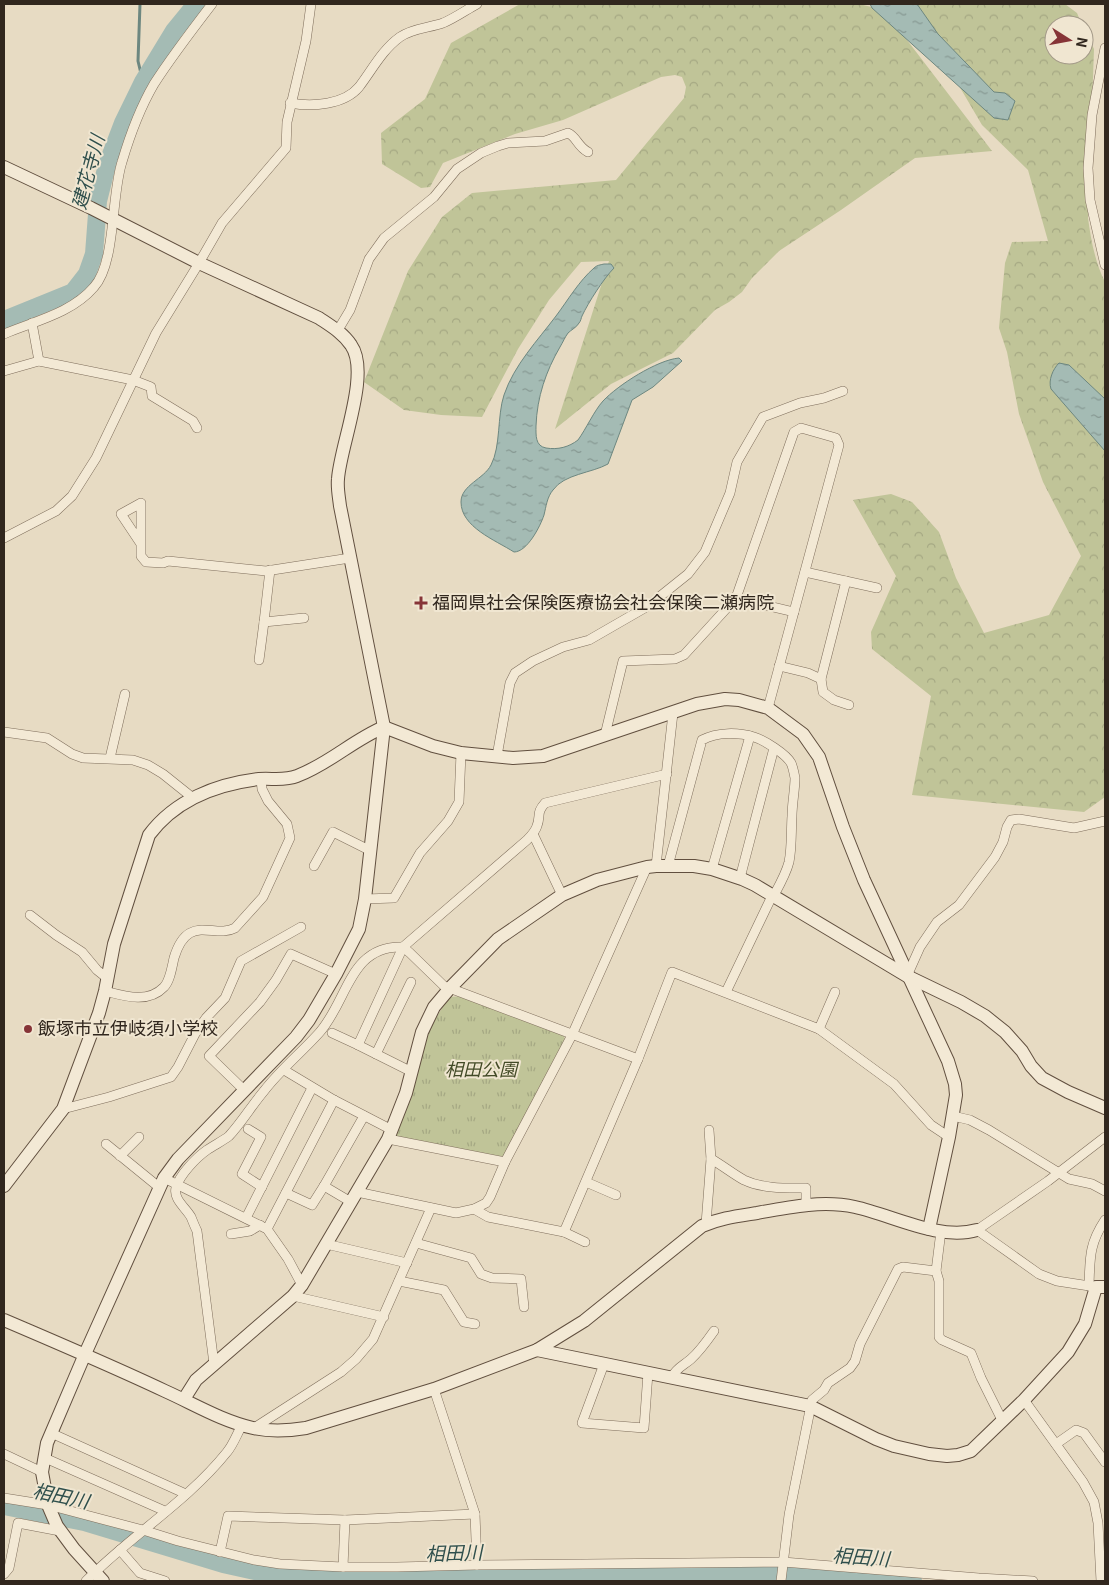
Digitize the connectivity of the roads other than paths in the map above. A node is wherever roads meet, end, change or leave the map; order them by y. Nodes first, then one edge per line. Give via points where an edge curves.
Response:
1 (212, 4) edge
2 (311, 4) edge
3 (477, 4) edge
4 (465, 7) edge
5 (1105, 48) edge
6 (290, 103) junction
7 (588, 152) dead end
8 (4, 167) edge
9 (110, 218) junction
10 (199, 263) junction
11 (1105, 265) edge
12 (32, 323) junction
13 (338, 330) junction
14 (4, 334) edge
15 (39, 361) junction
16 (4, 371) edge
17 (133, 380) junction
18 (843, 391) dead end
19 (197, 428) dead end
20 (4, 538) edge
21 (141, 544) dead end
22 (350, 558) junction
23 (270, 570) junction
24 (805, 572) junction
25 (846, 581) junction
26 (877, 588) dead end
27 (736, 598) junction
28 (794, 612) junction
29 (304, 618) dead end
30 (264, 622) junction
31 (258, 660) dead end
32 (779, 666) junction
33 (821, 679) junction
34 (125, 694) dead end
35 (849, 706) dead end
36 (768, 708) junction
37 (673, 713) junction
38 (384, 727) junction
39 (4, 732) edge
40 (605, 735) junction
41 (750, 736) junction
42 (774, 748) junction
43 (461, 753) junction
44 (497, 756) junction
45 (110, 758) junction
46 (667, 774) junction
47 (261, 779) junction
48 (193, 798) junction
49 (1105, 821) edge
50 (533, 834) junction
51 (371, 851) junction
52 (314, 866) dead end
53 (657, 866) junction
54 (712, 869) junction
55 (740, 878) junction
56 (562, 896) junction
57 (773, 896) junction
58 (365, 899) junction
59 (30, 915) dead end
60 (301, 927) dead end
61 (403, 948) junction
62 (336, 974) junction
63 (908, 976) junction
64 (107, 978) junction
65 (411, 982) dead end
66 (450, 988) junction
67 (105, 991) junction
68 (726, 992) junction
69 (835, 992) dead end
70 (819, 1029) junction
71 (332, 1033) dead end
72 (572, 1034) junction
73 (358, 1045) junction
74 (376, 1054) junction
75 (638, 1059) junction
76 (284, 1070) junction
77 (412, 1072) junction
78 (312, 1088) junction
79 (244, 1090) junction
80 (334, 1100) junction
81 (1105, 1108) edge
82 (63, 1109) junction
83 (364, 1116) junction
84 (953, 1116) junction
85 (248, 1130) dead end
86 (709, 1130) dead end
87 (390, 1134) junction
88 (139, 1137) dead end
89 (949, 1137) junction
90 (1105, 1137) edge
91 (106, 1144) dead end
92 (120, 1156) junction
93 (711, 1158) junction
94 (505, 1162) junction
95 (1060, 1172) junction
96 (586, 1182) junction
97 (162, 1183) junction
98 (178, 1184) junction
99 (4, 1186) edge
100 (324, 1186) junction
101 (262, 1187) junction
102 (1105, 1191) edge
103 (286, 1193) junction
104 (616, 1195) dead end
105 (354, 1197) junction
106 (806, 1206) junction
107 (431, 1208) junction
108 (474, 1209) junction
109 (246, 1218) junction
110 (1105, 1220) edge
111 (706, 1224) junction
112 (264, 1227) junction
113 (935, 1230) junction
114 (977, 1230) junction
115 (564, 1232) junction
116 (231, 1234) dead end
117 (585, 1242) dead end
118 (416, 1243) junction
119 (326, 1244) junction
120 (407, 1263) junction
121 (936, 1271) junction
122 (399, 1280) junction
123 (302, 1285) junction
124 (1097, 1286) edge
125 (294, 1296) junction
126 (524, 1307) dead end
127 (384, 1317) junction
128 (4, 1320) edge
129 (475, 1324) dead end
130 (714, 1331) dead end
131 (537, 1350) junction
132 (85, 1354) junction
133 (214, 1364) junction
134 (604, 1364) junction
135 (648, 1373) junction
136 (671, 1378) junction
137 (434, 1388) junction
138 (184, 1399) junction
139 (1024, 1400) junction
140 (810, 1406) junction
141 (1002, 1420) junction
142 (248, 1427) junction
143 (51, 1434) junction
144 (1056, 1444) junction
145 (4, 1454) edge
146 (45, 1458) junction
147 (1105, 1462) edge
148 (42, 1472) junction
149 (186, 1494) junction
150 (4, 1498) edge
151 (48, 1507) junction
152 (165, 1511) junction
153 (475, 1514) junction
154 (345, 1520) junction
155 (58, 1528) junction
156 (142, 1531) junction
157 (120, 1550) junction
158 (220, 1552) junction
159 (783, 1564) junction
160 (478, 1565) junction
161 (342, 1567) junction
162 (4, 1574) edge
163 (95, 1578) edge
164 (781, 1580) edge
165 (165, 1581) edge
166 (1033, 1581) edge
167 (1101, 1581) edge

1 - 9 street via 154,86 136,122 121,164
2 - 6 street via 306,42
3 - 4 street
4 - 6 street via 443,23 400,37 382,54 357,89 345,98 315,105
5 - 11 street via 1092,115 1088,168 1090,200
6 - 10 street via 286,148 222,223
7 - 13 street via 568,133 545,141 498,146 457,169 434,197 384,238 369,259 350,310
8 - 9 street
9 - 10 street
9 - 12 street via 104,269 96,286 71,307
10 - 13 street via 319,318
10 - 17 street via 156,333
12 - 14 street
12 - 15 street
13 - 22 street via 352,346 358,360 357,382 338,480
15 - 16 street
15 - 17 street
17 - 19 street via 151,387 152,396 193,421
17 - 20 street via 96,458 72,496 56,511
18 - 44 street via 763,417 737,462 730,493 709,544 688,574 648,606 590,640 562,647 515,673 510,683
21 - 23 street via 141,556 146,562
22 - 23 street
22 - 38 street
23 - 30 street
24 - 25 street
24 - 27 street via 839,445 836,438 801,428 794,432
24 - 28 street
25 - 26 street
25 - 33 street
27 - 28 street
27 - 40 street via 684,655 623,661
28 - 32 street
29 - 30 street
30 - 31 street
32 - 33 street
32 - 36 street
33 - 35 street via 823,692
34 - 45 street
36 - 37 street via 725,699
36 - 63 street via 802,734 819,757 864,880
37 - 40 street
37 - 46 street
38 - 43 street
38 - 47 street via 314,769 295,777
38 - 51 street
39 - 45 street via 47,738 83,758
40 - 44 street via 543,756
41 - 42 street
41 - 53 street via 736,733 702,740
41 - 54 street
42 - 55 street
42 - 57 street via 791,762 795,779 791,851
43 - 44 street
43 - 58 street via 459,802 448,821 420,852 394,898
45 - 48 street via 148,765
46 - 50 street via 545,803 539,810
46 - 53 street
47 - 48 street via 218,787
47 - 67 street via 262,789 287,824 290,838 264,897 235,928 222,932 199,929 183,939 165,987 157,992 130,998
48 - 64 street via 171,812 149,835 114,944
49 - 63 street via 1074,828 1011,820 995,857 959,906 937,922 920,947
50 - 56 street
50 - 61 street
51 - 52 street via 333,832
51 - 58 street
53 - 54 street
53 - 56 street via 598,880
53 - 72 street
54 - 55 street
55 - 57 street
56 - 66 street via 498,939
57 - 63 street
57 - 68 street
58 - 62 street via 359,929
59 - 64 street via 82,952
60 - 82 street via 241,961 225,998 195,1034 171,1077
61 - 66 street
61 - 73 street
61 - 76 street via 382,949 359,966 327,1024
62 - 79 street via 296,1037
62 - 79 street via 291,954 260,1002 209,1056
63 - 81 street via 985,1016 1005,1032 1042,1078
63 - 84 street via 948,1061 955,1084
64 - 67 street
65 - 74 street
66 - 72 street
66 - 77 street via 434,1007 422,1032
67 - 82 street
68 - 70 street
68 - 75 street via 672,972
69 - 70 street
70 - 89 street via 894,1084 931,1125
71 - 73 street
72 - 75 street
72 - 94 street
73 - 74 street
74 - 77 street
75 - 96 street
76 - 78 street
76 - 98 street via 228,1136 190,1165
77 - 87 street
78 - 80 street
78 - 101 street
79 - 97 street via 178,1159
80 - 83 street
80 - 103 street
82 - 99 street
83 - 87 street
83 - 100 street
84 - 89 street
84 - 95 street via 970,1120
85 - 101 street via 261,1137 242,1174
86 - 93 street
87 - 94 street
87 - 105 street
88 - 92 street
89 - 113 street
90 - 95 street
91 - 92 street
92 - 97 street
93 - 106 street via 756,1184 806,1188
93 - 111 street
94 - 108 street via 490,1197
95 - 102 street via 1069,1179 1092,1184
95 - 114 street
96 - 104 street
96 - 115 street
97 - 98 street
97 - 132 street
98 - 109 street
98 - 133 street via 176,1194 197,1231
100 - 103 street via 312,1205
100 - 105 street
101 - 109 street
103 - 112 street
105 - 107 street
105 - 119 street
106 - 111 street
106 - 113 street via 831,1204 855,1207
107 - 108 street via 456,1213
107 - 118 street
108 - 115 street via 488,1216
109 - 112 street
110 - 124 street via 1091,1248
111 - 131 street via 584,1321
112 - 116 street
112 - 123 street via 288,1259
113 - 114 street via 957,1234
113 - 121 street
114 - 124 street via 1039,1274 1057,1281
115 - 117 street
118 - 120 street
118 - 126 street via 471,1258 481,1274 492,1278 521,1279
119 - 120 street
119 - 123 street
120 - 122 street
121 - 140 street via 898,1269 860,1344 855,1361 828,1383
121 - 141 street via 939,1281 938,1337 971,1353
122 - 127 street
122 - 129 street via 444,1290 464,1322
123 - 125 street
124 - 139 street via 1077,1339
125 - 127 street
125 - 133 street
127 - 142 street via 373,1338 340,1372
128 - 132 street
130 - 136 street
131 - 134 street
131 - 137 street
132 - 138 street
132 - 143 street
133 - 138 street via 196,1380
134 - 135 street
134 - 135 street via 582,1423 644,1428
135 - 136 street
136 - 140 street
137 - 142 street via 306,1428 280,1431
137 - 153 street
138 - 142 street
139 - 141 street
139 - 144 street
140 - 141 street via 876,1439 910,1450 947,1456 971,1451
140 - 159 street
142 - 149 street
143 - 146 street
143 - 149 street
144 - 147 street via 1076,1430 1084,1433
144 - 167 street via 1094,1502
145 - 148 street
146 - 148 street
146 - 152 street
148 - 151 street
149 - 152 street
150 - 151 street
151 - 155 street
151 - 156 street
152 - 156 street
153 - 154 street
153 - 160 street
154 - 158 street via 228,1516
154 - 161 street
155 - 162 street via 18,1523 9,1568
155 - 163 street
156 - 157 street
156 - 158 street
157 - 163 street
157 - 165 street via 140,1574
158 - 161 street via 280,1564
159 - 160 street
159 - 164 street
159 - 166 street
160 - 161 street

